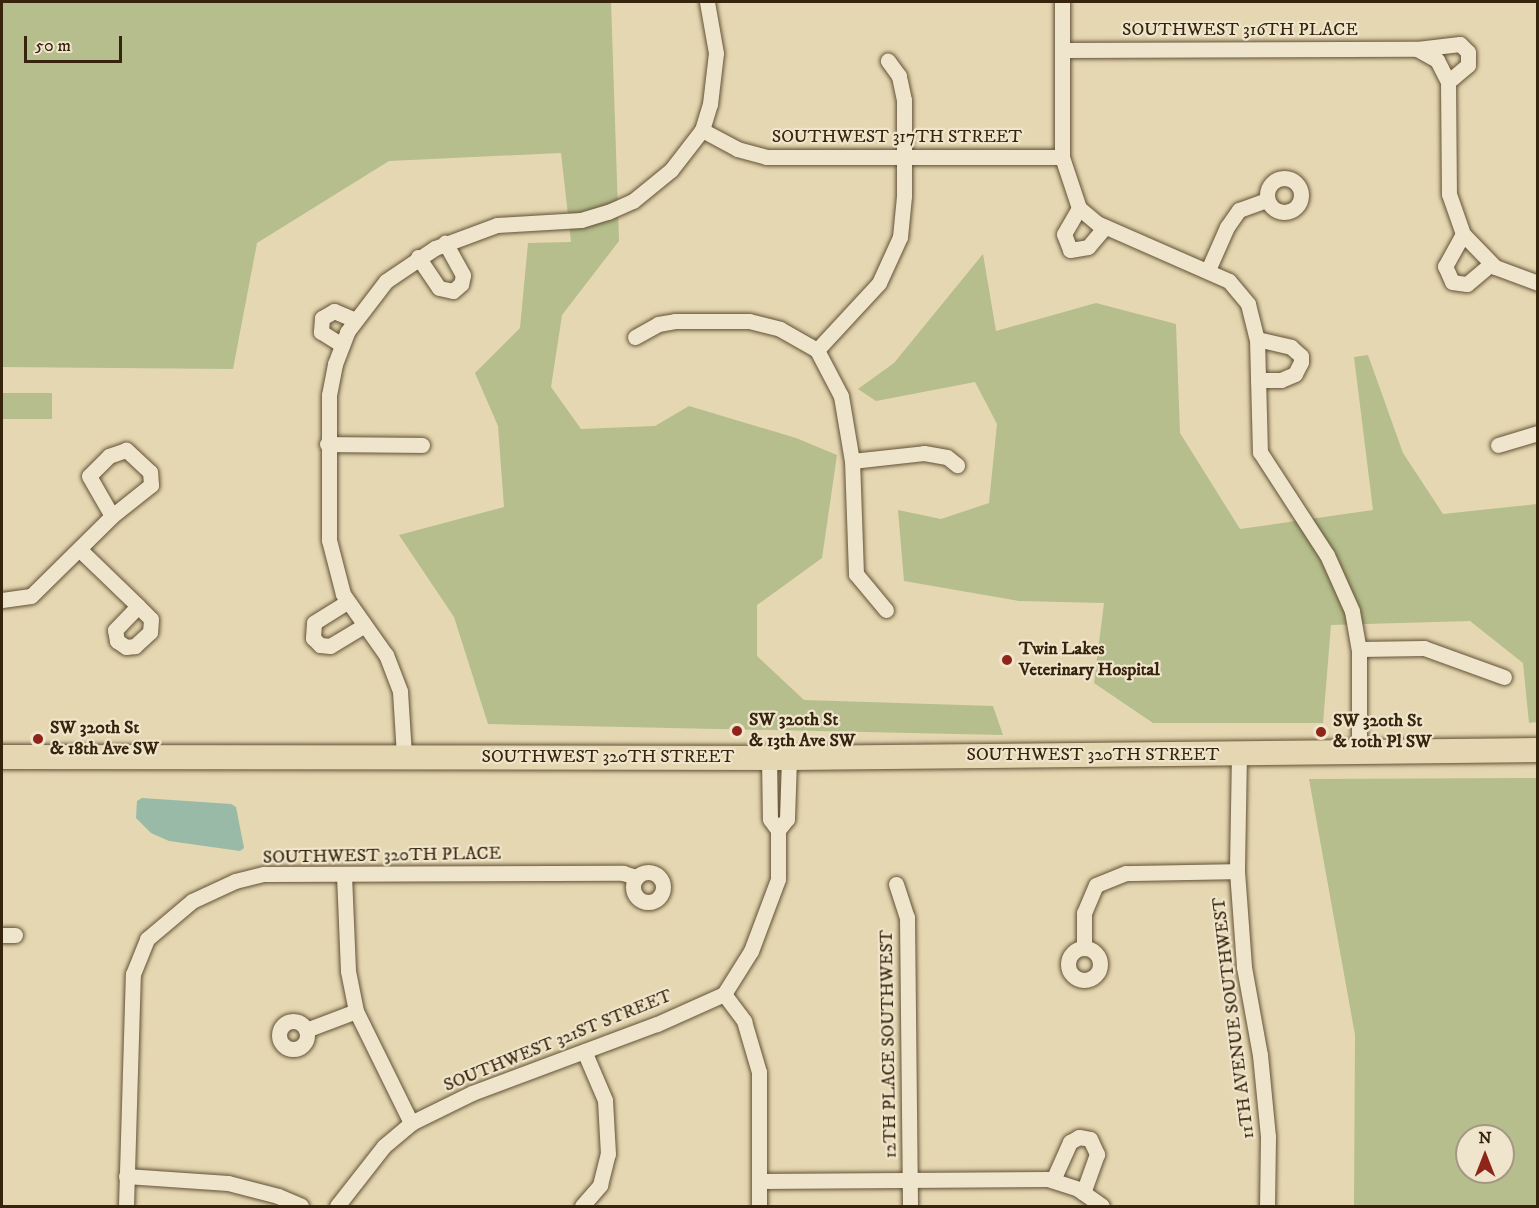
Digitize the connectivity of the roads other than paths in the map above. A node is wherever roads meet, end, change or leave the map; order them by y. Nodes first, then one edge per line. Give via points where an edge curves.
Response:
1 (707, 2) edge
2 (1062, 2) edge
3 (1417, 49) junction
4 (1062, 50) junction
5 (888, 61) dead end
6 (1448, 82) junction
7 (702, 130) junction
8 (1062, 157) junction
9 (904, 160) junction
10 (1268, 200) dead end
11 (1079, 208) junction
12 (1106, 227) junction
13 (1463, 234) junction
14 (445, 243) junction
15 (418, 257) junction
16 (1491, 264) junction
17 (1208, 270) junction
18 (1538, 284) edge
19 (355, 320) junction
20 (635, 337) dead end
21 (1257, 339) junction
22 (342, 345) junction
23 (817, 350) junction
24 (1258, 380) junction
25 (1538, 433) edge
26 (327, 444) junction
27 (422, 445) dead end
28 (1498, 445) dead end
29 (852, 461) junction
30 (957, 465) dead end
31 (112, 516) junction
32 (79, 549) junction
33 (2, 600) edge
34 (347, 602) junction
35 (138, 606) dead end
36 (886, 610) dead end
37 (363, 626) junction
38 (1359, 650) junction
39 (1504, 677) dead end
40 (1538, 750) edge
41 (1359, 752) junction
42 (1239, 753) junction
43 (404, 755) junction
44 (2, 757) edge
45 (779, 758) junction
46 (1237, 871) junction
47 (344, 875) junction
48 (636, 877) dead end
49 (896, 884) dead end
50 (1084, 948) dead end
51 (724, 994) junction
52 (356, 1011) junction
53 (306, 1030) dead end
54 (584, 1051) junction
55 (411, 1123) junction
56 (126, 1176) junction
57 (910, 1180) junction
58 (1053, 1180) junction
59 (759, 1181) junction
60 (1083, 1193) junction
61 (126, 1206) edge
62 (301, 1206) edge
63 (337, 1206) edge
64 (582, 1206) edge
65 (759, 1206) edge
66 (910, 1206) edge
67 (1102, 1206) edge
68 (1267, 1206) edge

1 - 7 street via 716,69
2 - 4 street
3 - 4 street, SOUTHWEST 316TH PLACE
3 - 6 street via 1437,60
3 - 6 street, SOUTHWEST 316TH PLACE via 1442,43 1465,47 1470,57 1468,65
4 - 8 street
5 - 9 street via 903,86
6 - 13 street via 1449,194
7 - 9 street, SOUTHWEST 317TH STREET via 736,149 766,157
7 - 14 street via 653,186 608,212 580,220 498,225
8 - 9 street, SOUTHWEST 317TH STREET
8 - 11 street
9 - 23 street via 902,218 894,254 879,282
10 - 17 street via 1239,210
11 - 12 street
11 - 12 street via 1064,234 1070,249 1088,247
12 - 17 street
13 - 16 street
13 - 16 street via 1445,266 1444,273 1452,282 1467,284
14 - 15 street
14 - 15 street via 463,275 458,288 439,288
15 - 19 street via 386,281
16 - 18 street
17 - 21 street via 1240,291 1248,304
19 - 22 street
19 - 22 street via 334,311 322,318 321,332
20 - 23 street via 658,324 675,321 749,321 780,329
21 - 24 street
21 - 24 street via 1291,347 1301,356 1295,374 1281,380
22 - 26 street via 329,395
23 - 29 street via 841,396
24 - 38 street via 1260,452 1344,588
25 - 28 street
26 - 27 street
26 - 34 street via 329,540 334,570
29 - 30 street via 924,453 947,457
29 - 36 street via 856,574
31 - 31 street via 124,511 153,481 150,472 126,450 109,456 89,476
31 - 32 street
32 - 33 street via 28,599
32 - 35 street
34 - 37 street
34 - 37 street via 314,623 313,638 320,645 330,646
37 - 43 street via 386,655 400,691
38 - 39 street via 1424,648
38 - 41 street
40 - 41 main road, SOUTHWEST 320TH STREET
41 - 42 main road, SOUTHWEST 320TH STREET
42 - 45 main road, SOUTHWEST 320TH STREET
42 - 46 street, 11TH AVENUE SOUTHWEST
43 - 44 main road, SOUTHWEST 320TH STREET
43 - 45 main road, SOUTHWEST 320TH STREET
45 - 51 street via 787,819 778,830 774,889 751,951
46 - 50 street via 1126,873 1096,885 1084,913
46 - 68 street, 11TH AVENUE SOUTHWEST via 1244,967 1260,1055 1268,1137
47 - 48 street, SOUTHWEST 320TH PLACE via 623,873
47 - 52 street via 348,971
47 - 56 street, SOUTHWEST 320TH PLACE via 264,874 209,892 158,927 144,945 134,974
49 - 57 street, 12TH PLACE SOUTHWEST via 907,917
51 - 54 street, SOUTHWEST 321ST STREET
51 - 59 street via 744,1020 759,1072
52 - 53 street
52 - 55 street
54 - 55 street, SOUTHWEST 321ST STREET via 472,1093
54 - 64 street via 605,1100 608,1154 600,1185
55 - 63 street, SOUTHWEST 321ST STREET via 377,1154
56 - 61 street, SOUTHWEST 320TH PLACE
56 - 62 street via 228,1183
57 - 58 street
57 - 59 street
57 - 66 street, 12TH PLACE SOUTHWEST
58 - 60 street
58 - 60 street via 1070,1142 1079,1137 1090,1139 1097,1154
59 - 65 street
60 - 67 street

